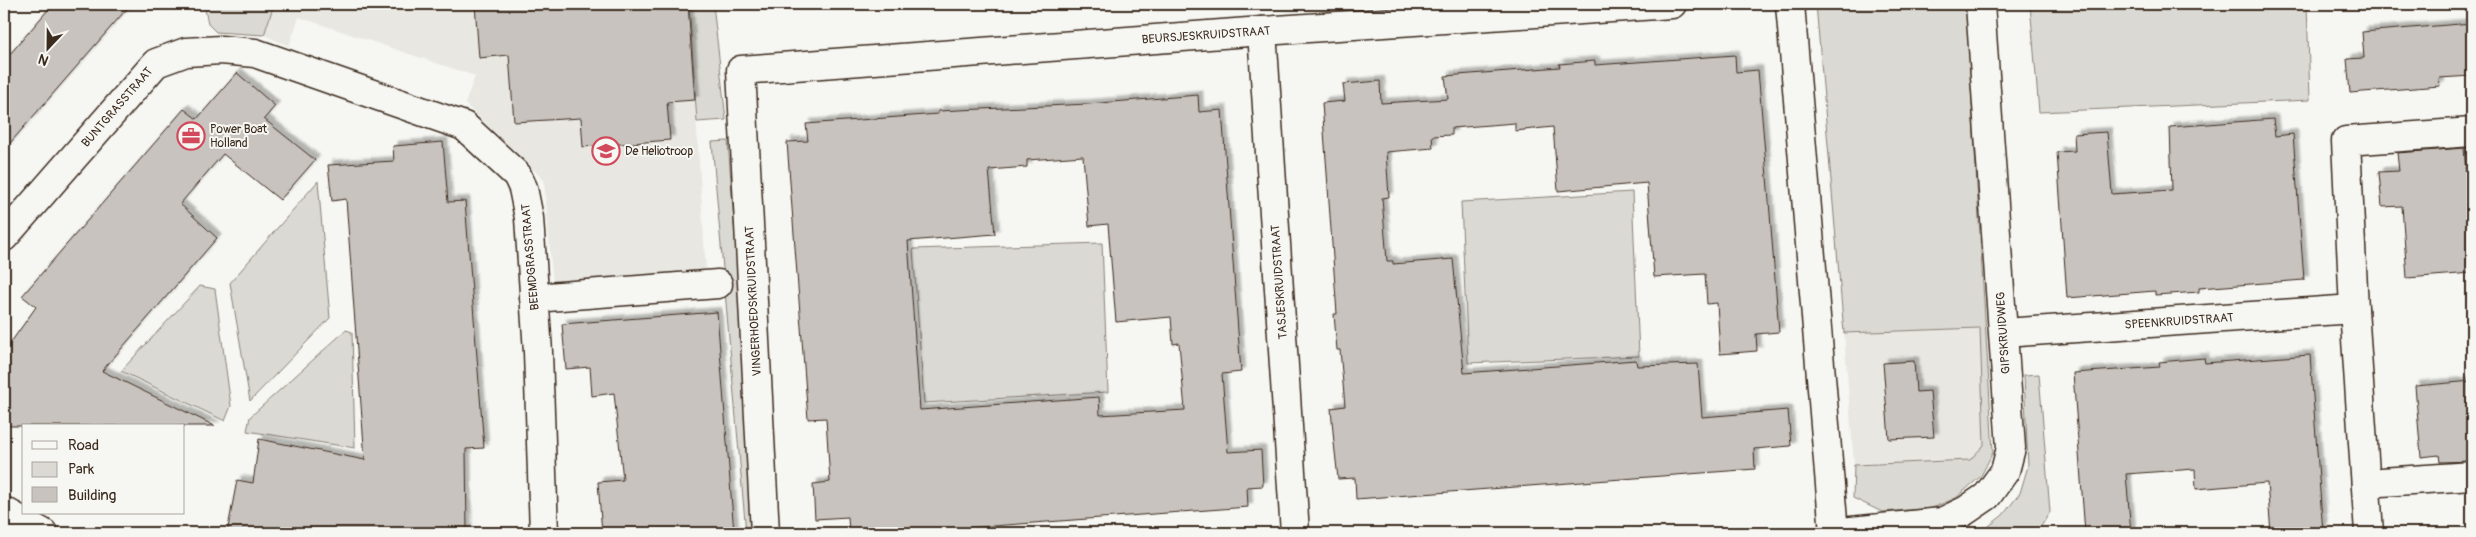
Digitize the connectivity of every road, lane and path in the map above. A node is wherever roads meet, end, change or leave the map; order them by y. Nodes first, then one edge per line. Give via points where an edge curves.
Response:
1 (1672, 4) edge
2 (1790, 4) edge
3 (1980, 4) edge
4 (1262, 30) junction
5 (740, 70) joint
6 (351, 86) joint
7 (2472, 132) edge
8 (4, 237) edge
9 (718, 284) dead end
10 (545, 297) junction
11 (2354, 308) junction
12 (2004, 333) junction
13 (2472, 476) edge
14 (2366, 483) junction
15 (4, 511) edge
16 (43, 533) edge
17 (544, 533) edge
18 (765, 533) edge
19 (1295, 533) edge
20 (1833, 533) edge
21 (2369, 533) edge

1 - 4 street, BEURSJESKRUIDSTRAAT
2 - 20 street, GIPSKRUIDWEG
3 - 12 street, GIPSKRUIDWEG
4 - 5 street, BEURSJESKRUIDSTRAAT
4 - 19 street, TASJESKRUIDSTRAAT
5 - 18 street, VINGERHOEDSKRUIDSTRAAT
6 - 8 street, BUNTGRASSTRAAT via 256,53 186,52 156,63
6 - 10 street, BEEMDGRASSTRAAT via 464,126 517,175 523,188
7 - 11 street via 2346,141
9 - 10 street, BEEMDGRASSTRAAT
10 - 17 street, BEEMDGRASSTRAAT
11 - 12 street, SPEENKRUIDSTRAAT
11 - 14 street
12 - 20 street, GIPSKRUIDWEG via 2011,448 2005,471 1987,496 1965,512 1942,522
13 - 14 street
14 - 21 street
15 - 16 street

